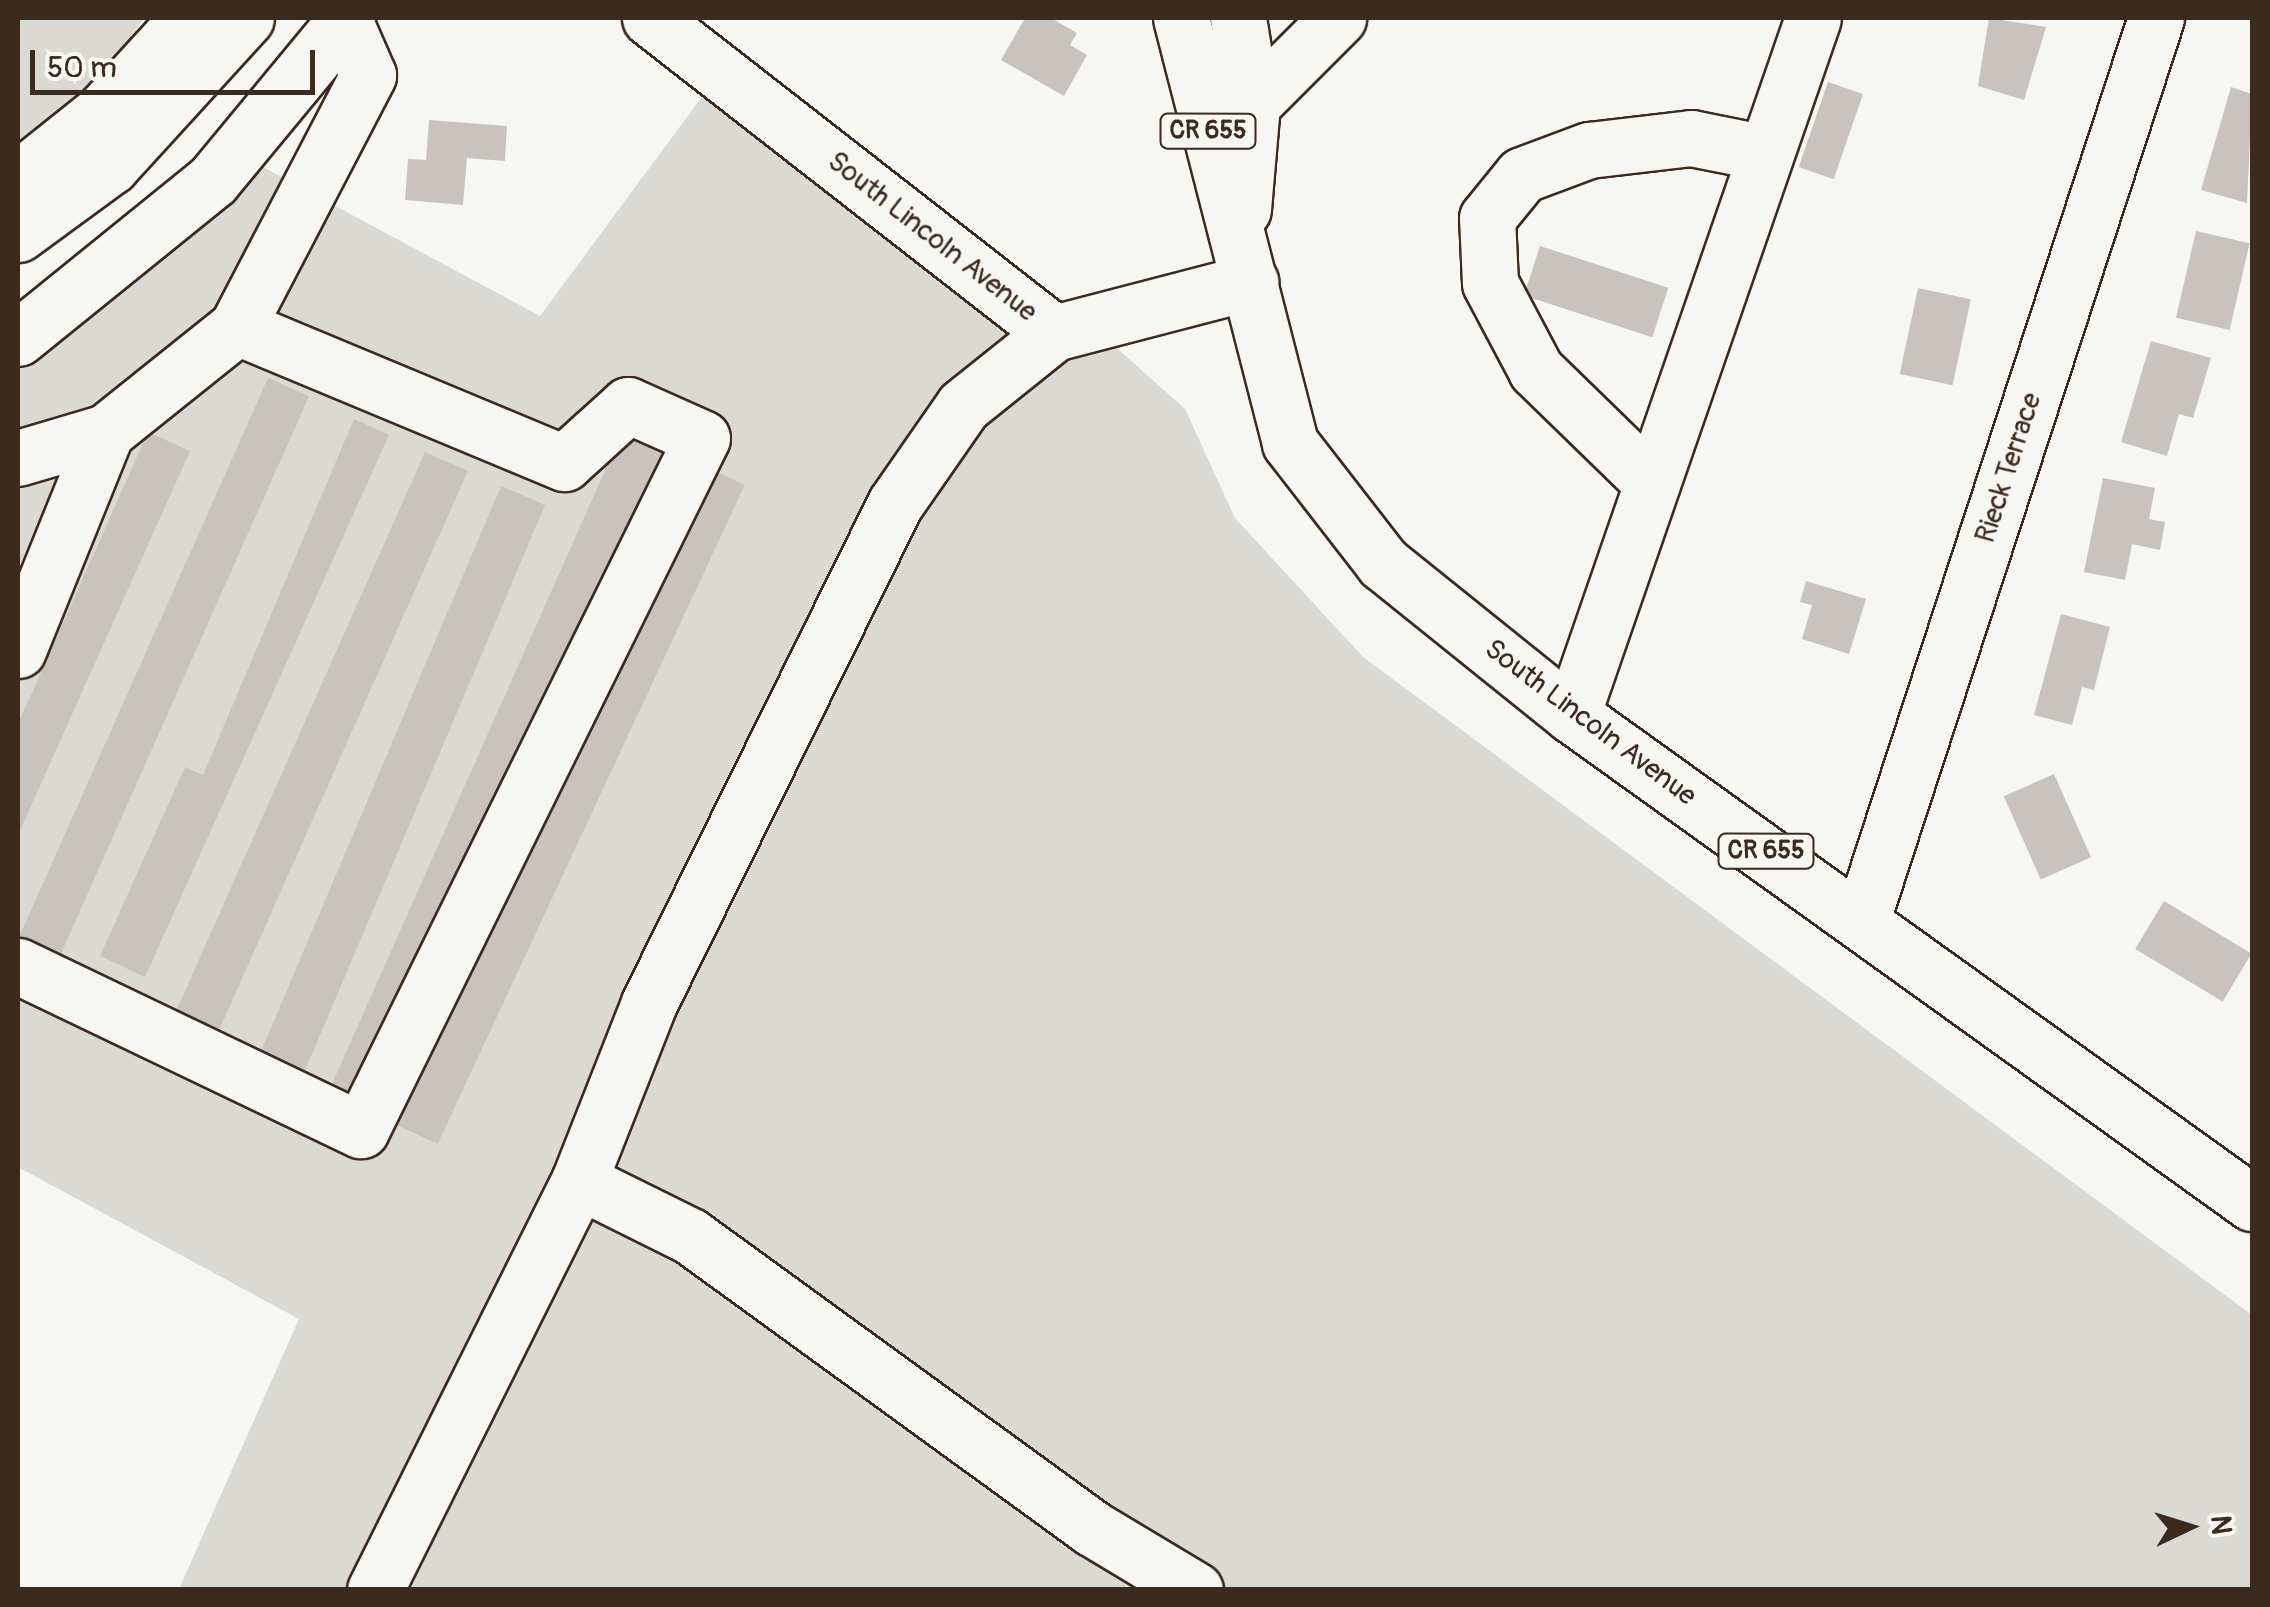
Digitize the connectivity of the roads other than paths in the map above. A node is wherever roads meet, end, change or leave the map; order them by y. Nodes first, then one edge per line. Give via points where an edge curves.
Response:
1 (188, 18) edge
2 (246, 18) edge
3 (650, 18) edge
4 (1182, 18) edge
5 (1238, 18) edge
6 (1338, 18) edge
7 (1813, 18) edge
8 (2156, 18) edge
9 (346, 19) edge
10 (1252, 104) junction
11 (251, 134) junction
12 (1766, 153) junction
13 (318, 160) junction
14 (18, 179) edge
15 (18, 234) edge
16 (1245, 262) junction
17 (237, 327) junction
18 (1054, 332) junction
19 (18, 338) edge
20 (106, 432) junction
21 (18, 458) edge
22 (1652, 483) junction
23 (18, 650) edge
24 (1572, 715) junction
25 (1862, 919) junction
26 (18, 966) edge
27 (579, 1180) junction
28 (2252, 1203) edge
29 (375, 1590) edge
30 (1195, 1590) edge

1 - 14 main road via 102,111
2 - 15 main road via 111,166
3 - 18 main road, South Lincoln Avenue
4 - 16 main road, South Lincoln Avenue / CR 655
5 - 10 main road, South Lincoln Avenue / CR 655
6 - 10 main road
7 - 12 main road
8 - 25 main road, Rieck Terrace
9 - 11 main road
9 - 13 main road via 368,75
10 - 16 main road, South Lincoln Avenue / CR 655
11 - 13 main road
11 - 19 main road via 213,180
12 - 22 main road
12 - 22 main road via 1691,138 1588,150 1522,176 1487,218 1490,284 1536,370
13 - 17 main road
16 - 18 main road, South Lincoln Avenue
16 - 24 main road, South Lincoln Avenue / CR 655 via 1290,442 1383,564
17 - 20 main road
17 - 26 main road via 564,463 628,404 702,438 362,1130
18 - 27 main road via 963,406 895,504 649,1003
20 - 21 main road
20 - 23 main road
22 - 24 main road
24 - 25 main road, South Lincoln Avenue / CR 655
25 - 28 main road, South Lincoln Avenue / CR 655
27 - 29 main road
27 - 30 main road via 690,1236 1092,1528

